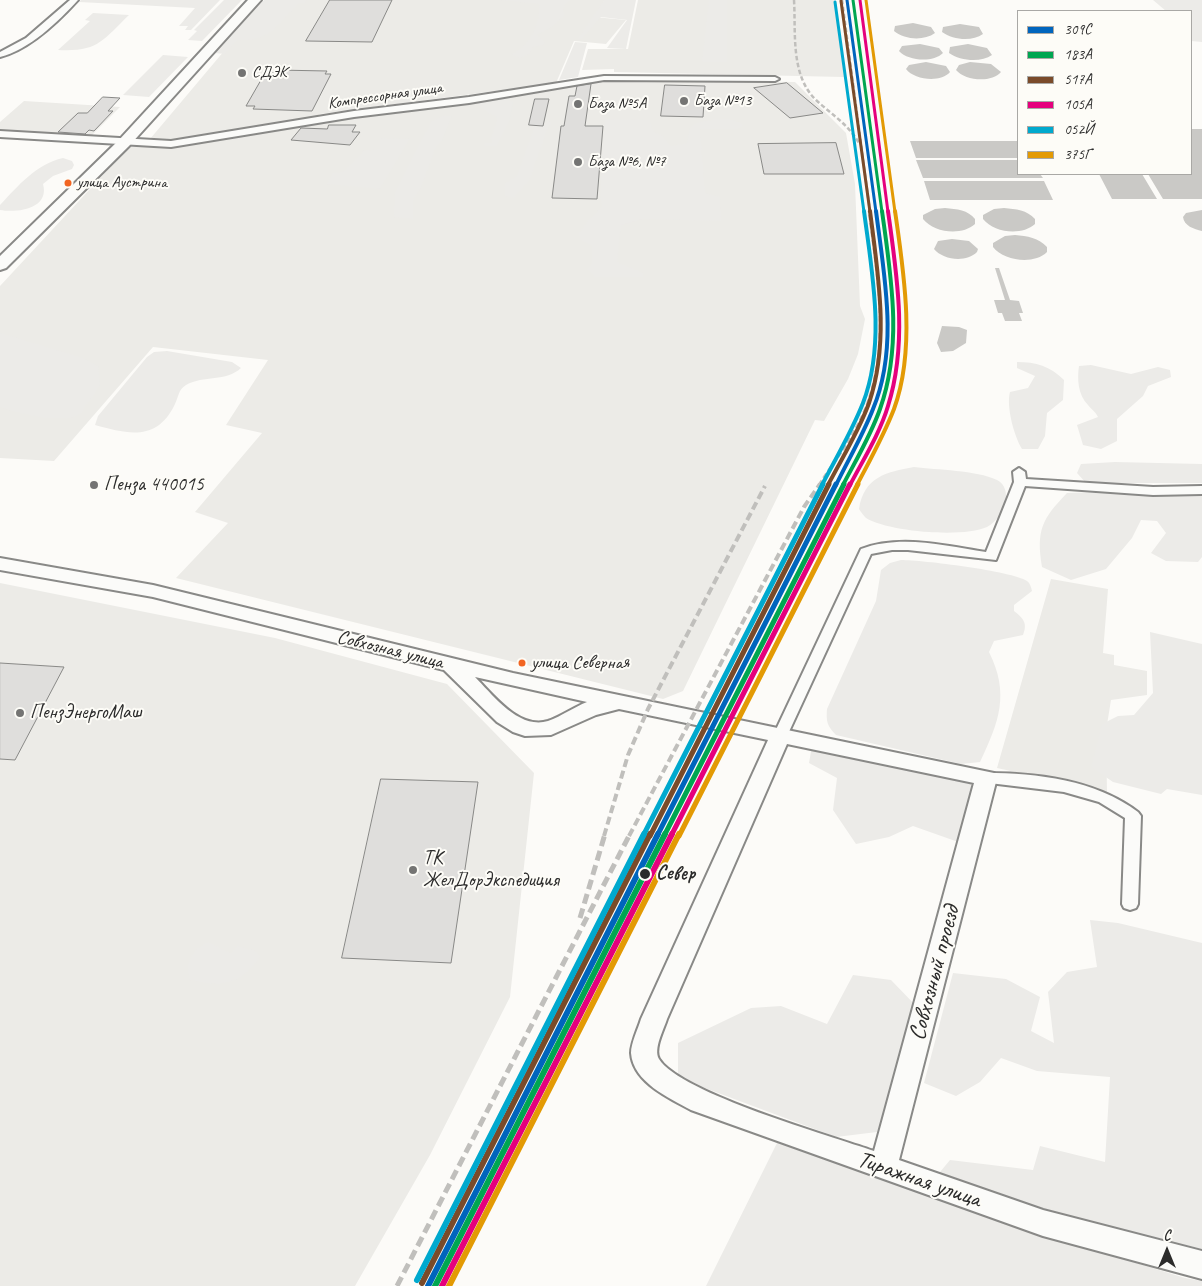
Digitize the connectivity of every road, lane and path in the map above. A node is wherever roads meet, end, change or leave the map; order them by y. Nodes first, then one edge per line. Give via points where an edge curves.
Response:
1 (74, 0) edge
2 (255, 0) edge
3 (0, 54) edge
4 (775, 79) dead end
5 (0, 134) edge
6 (124, 143) junction
7 (0, 265) edge
8 (1202, 490) edge
9 (0, 564) edge
10 (451, 665) junction
11 (560, 690) junction
12 (626, 704) junction
13 (566, 720) junction
14 (780, 736) junction
15 (986, 778) junction
16 (1130, 904) dead end
17 (883, 1168) junction
18 (1202, 1265) edge

1 - 3 street via 19,46
2 - 6 main road
4 - 6 street, Компрессорная улица via 604,78 462,101 354,114 202,140 171,144
5 - 6 street, Компрессорная улица
6 - 7 main road
8 - 14 street via 1153,492 1020,477 991,557 898,546 874,547 866,552
9 - 10 main road, Совхозная улица via 153,591
10 - 11 main road, Совхозная улица
10 - 13 main road via 520,727 548,728
11 - 12 main road, Совхозная улица
11 - 13 main road via 570,703 571,710
12 - 13 main road via 594,706
12 - 14 main road, Совхозная улица
14 - 15 main road, Совхозная улица
14 - 17 main road, Тиражная улица via 654,1019 644,1052 648,1065 667,1084 700,1102
15 - 16 street via 1037,782 1109,798 1124,806 1133,816
15 - 17 main road, Совхозный проезд
17 - 18 main road, Тиражная улица via 1043,1223

